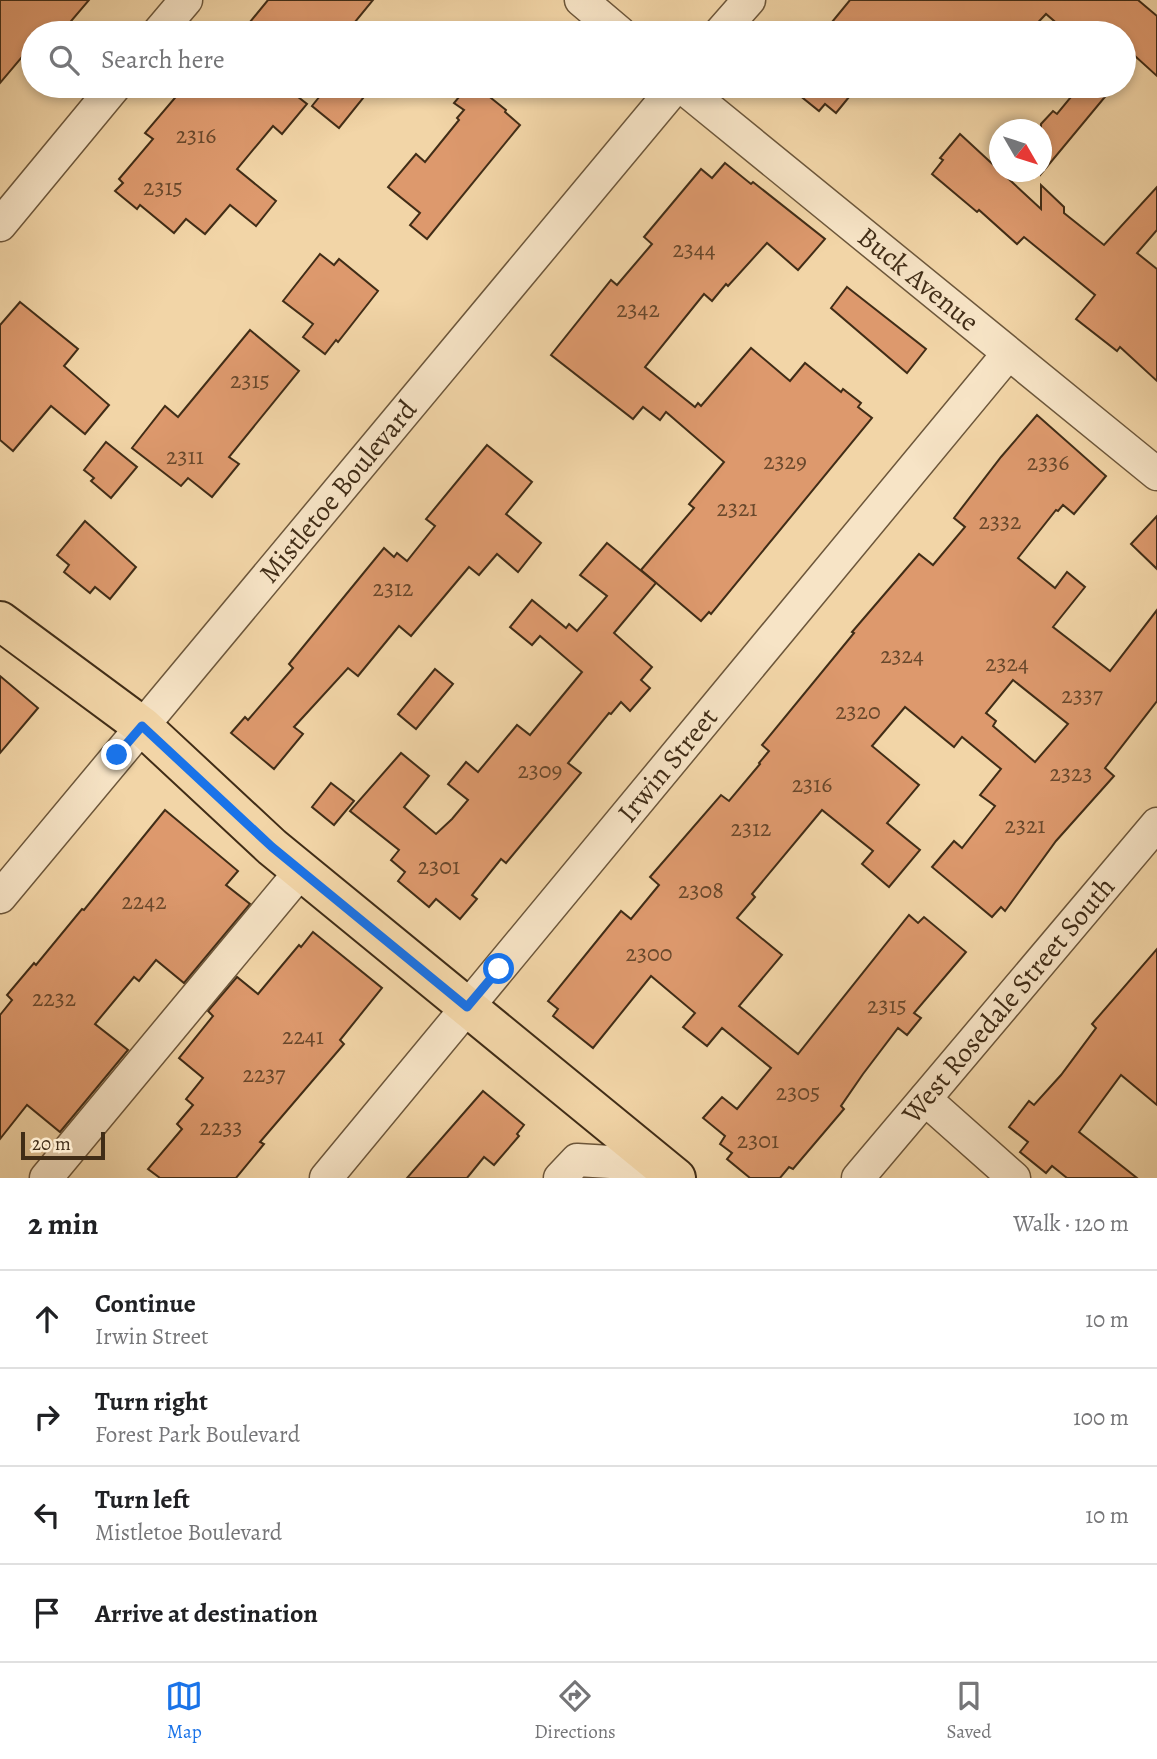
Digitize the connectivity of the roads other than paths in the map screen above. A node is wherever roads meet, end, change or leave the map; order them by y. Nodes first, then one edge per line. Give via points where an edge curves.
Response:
1 (186, 0) edge
2 (581, 0) edge
3 (749, 0) edge
4 (168, 21) edge
5 (606, 21) edge
6 (731, 21) edge
7 (105, 98) edge
8 (668, 98) edge
9 (693, 98) edge
10 (0, 225) edge
11 (1008, 354) junction
12 (1157, 474) edge
13 (0, 621) edge
14 (142, 726) junction
15 (1157, 824) edge
16 (301, 870) junction
17 (0, 897) edge
18 (467, 1007) junction
19 (925, 1099) junction
20 (668, 1171) edge
21 (46, 1178) edge
22 (326, 1178) edge
23 (560, 1178) edge
24 (858, 1178) edge
25 (1014, 1178) edge

1 - 4 street
2 - 5 street
3 - 6 street
7 - 10 street
8 - 14 street, Mistletoe Boulevard
9 - 11 street, Buck Avenue
11 - 12 street, Buck Avenue
11 - 18 street, Irwin Street
13 - 14 main road
14 - 16 main road
14 - 17 street, Mistletoe Boulevard
15 - 19 street, West Rosedale Street South
16 - 18 main road
16 - 21 street
18 - 20 main road
18 - 22 street, Irwin Street
19 - 24 street, West Rosedale Street South
19 - 25 street
20 - 23 street via 577,1160

